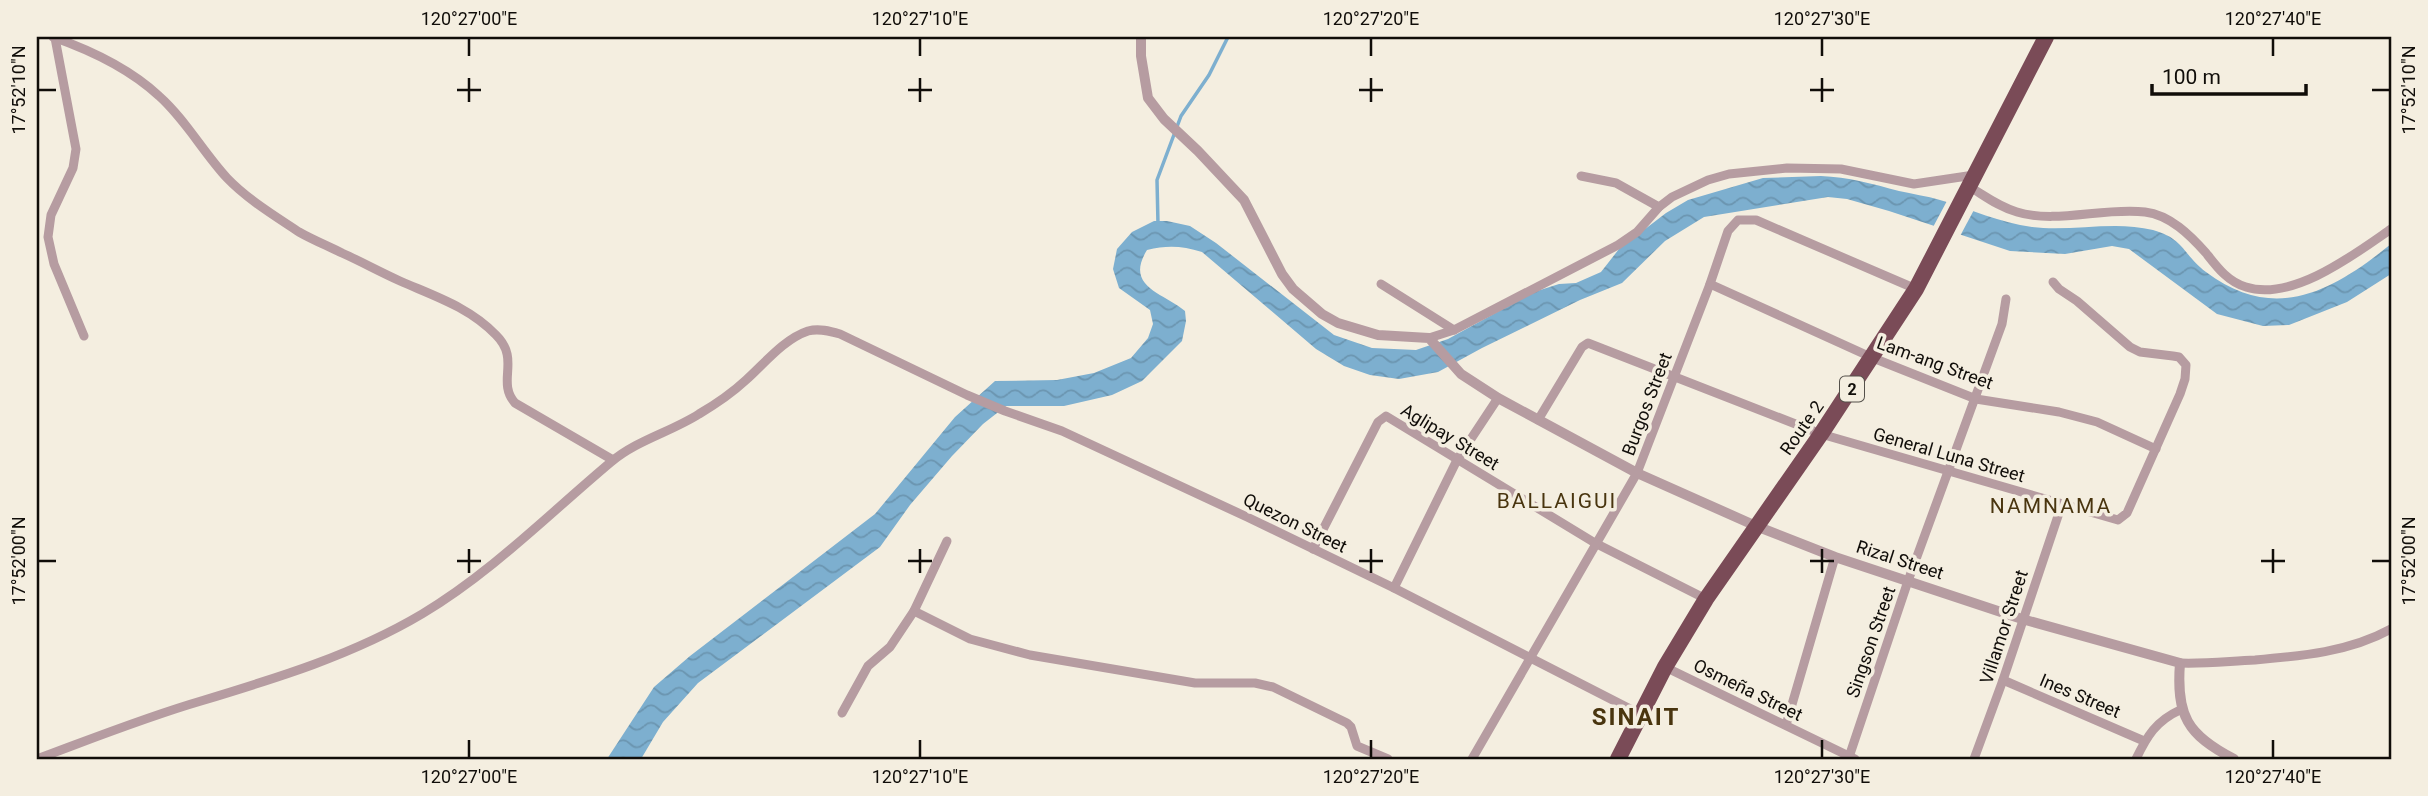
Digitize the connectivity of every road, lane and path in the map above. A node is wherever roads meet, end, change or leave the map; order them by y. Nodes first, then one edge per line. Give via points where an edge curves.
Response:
1 (54, 37) edge
2 (1140, 37) edge
3 (2046, 37) edge
4 (1581, 176) dead end
5 (1971, 185) junction
6 (1659, 207) junction
7 (2391, 229) edge
8 (2053, 282) dead end
9 (1381, 284) dead end
10 (1710, 284) junction
11 (1916, 289) junction
12 (2006, 299) dead end
13 (1454, 330) junction
14 (84, 336) dead end
15 (1429, 338) junction
16 (1873, 358) junction
17 (1673, 378) junction
18 (1497, 398) junction
19 (1976, 398) junction
20 (1538, 420) junction
21 (1821, 435) junction
22 (2156, 449) junction
23 (613, 460) junction
24 (1457, 460) junction
25 (1950, 470) junction
26 (1637, 473) junction
27 (2062, 504) junction
28 (1756, 526) junction
29 (947, 541) dead end
30 (1595, 543) junction
31 (1313, 549) junction
32 (1835, 557) junction
33 (1908, 582) junction
34 (1394, 588) junction
35 (1706, 599) junction
36 (914, 611) junction
37 (2022, 619) junction
38 (2391, 629) edge
39 (1529, 657) junction
40 (2180, 663) junction
41 (1665, 667) junction
42 (2003, 680) junction
43 (2180, 710) junction
44 (842, 713) dead end
45 (1640, 714) junction
46 (1786, 725) junction
47 (2144, 741) junction
48 (1852, 758) edge
49 (37, 759) edge
50 (1388, 759) edge
51 (1472, 759) edge
52 (1618, 759) edge
53 (1974, 759) edge
54 (2136, 759) edge
55 (2234, 759) edge

1 - 14 street via 76,149 47,237
1 - 23 street via 146,85 162,98 228,179 301,233 441,297 478,320 508,354 510,398
2 - 15 street via 1149,98 1244,200 1282,274 1298,295 1322,314 1358,330
3 - 5 highway, Route 2 / 2
4 - 6 street via 1616,183
5 - 6 street via 1914,184 1841,169 1787,168 1709,180
5 - 7 street via 2010,210 2031,215 2159,215 2197,243 2228,278 2262,290 2298,283 2342,262
5 - 11 highway, Route 2 / 2
6 - 13 street via 1618,245
8 - 22 street, General Luna Street via 2130,347 2174,356 2186,365 2180,394
9 - 13 street
10 - 11 street, Burgos Street via 1728,231 1745,218 1811,241
10 - 16 street, Lam-ang Street
10 - 17 street, Burgos Street
11 - 16 highway, Route 2 / 2
12 - 19 street, Singson Street
13 - 15 street
15 - 18 street, Rizal Street via 1461,374
16 - 19 street, Lam-ang Street
16 - 21 highway, Route 2 / 2
17 - 20 street, General Luna Street via 1586,343
17 - 21 street, General Luna Street
17 - 26 street, Burgos Street
18 - 20 street, Rizal Street
18 - 24 street
19 - 22 street, Lam-ang Street via 2097,422
19 - 25 street, Singson Street
20 - 26 street, Rizal Street
21 - 25 street, General Luna Street
21 - 28 highway, Route 2 / 2
22 - 27 street, General Luna Street via 2121,519
23 - 31 street, Quezon Street via 722,400 808,331 828,330 967,395 1062,431
23 - 49 street, Quezon Street via 483,570 388,632 271,681 199,701
24 - 30 street, Aglipay Street
24 - 31 street, Aglipay Street via 1383,416
24 - 34 street
25 - 27 street, General Luna Street
25 - 33 street, Singson Street
26 - 28 street, Rizal Street
26 - 30 street, Burgos Street
27 - 37 street, Villamor Street
28 - 32 street, Rizal Street
28 - 35 highway, Route 2 / 2
29 - 36 street
30 - 35 street, Aglipay Street
30 - 39 street, Burgos Street
31 - 34 street, Quezon Street
32 - 33 street, Rizal Street
32 - 46 street
33 - 37 street, Rizal Street
33 - 48 street, Singson Street
34 - 39 street, Quezon Street
35 - 41 highway, Route 2 / 2
36 - 44 street via 891,647 868,666
36 - 50 street via 970,639 1030,655 1195,683 1273,687 1347,723 1357,746
37 - 40 street, Rizal Street
37 - 42 street, Villamor Street
38 - 40 street, Rizal Street via 2338,650
39 - 45 street, Quezon Street
39 - 51 street, Burgos Street
40 - 43 street
41 - 45 highway, Route 2 / 2
41 - 46 street, Osmeña Street
42 - 47 street, Ines Street
42 - 53 street, Villamor Street
43 - 47 street via 2163,719
43 - 55 street via 2203,740
45 - 52 highway, Route 2 / 2
46 - 48 street, Osmeña Street
47 - 54 street

